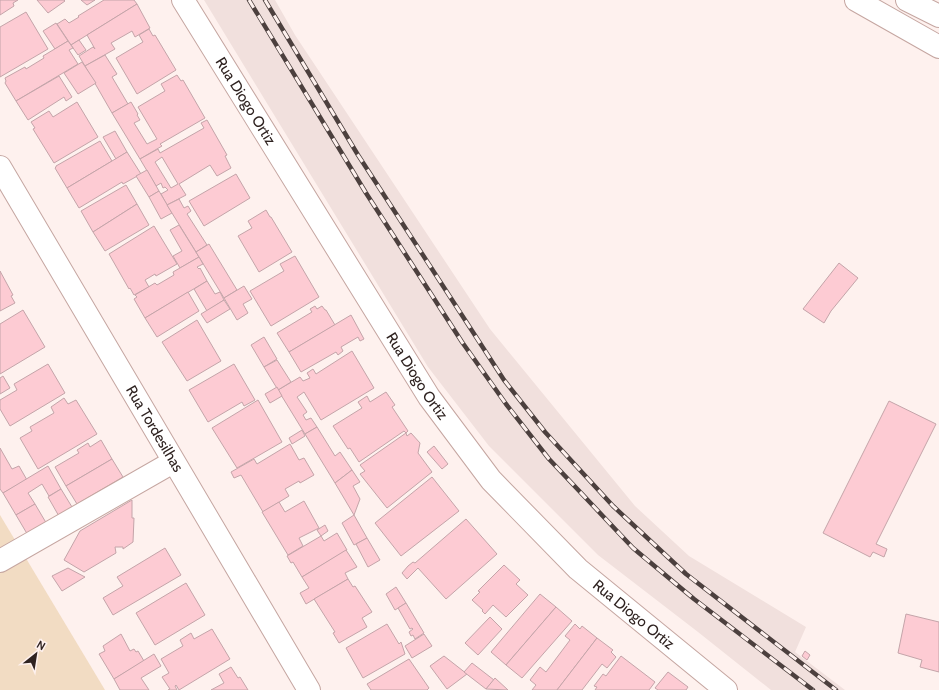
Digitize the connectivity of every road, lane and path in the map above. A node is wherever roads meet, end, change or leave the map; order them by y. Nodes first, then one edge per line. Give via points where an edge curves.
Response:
1 (183, 0) edge
2 (856, 0) edge
3 (908, 0) edge
4 (939, 16) edge
5 (939, 47) edge
6 (0, 168) edge
7 (173, 462) junction
8 (0, 561) edge
9 (309, 690) edge
10 (726, 690) edge

1 - 10 street, Rua Diogo Ortiz via 429,397 491,480 578,568
2 - 5 street
3 - 4 street
6 - 7 street, Rua Tordesilhas
7 - 8 street
7 - 9 street, Rua Tordesilhas

